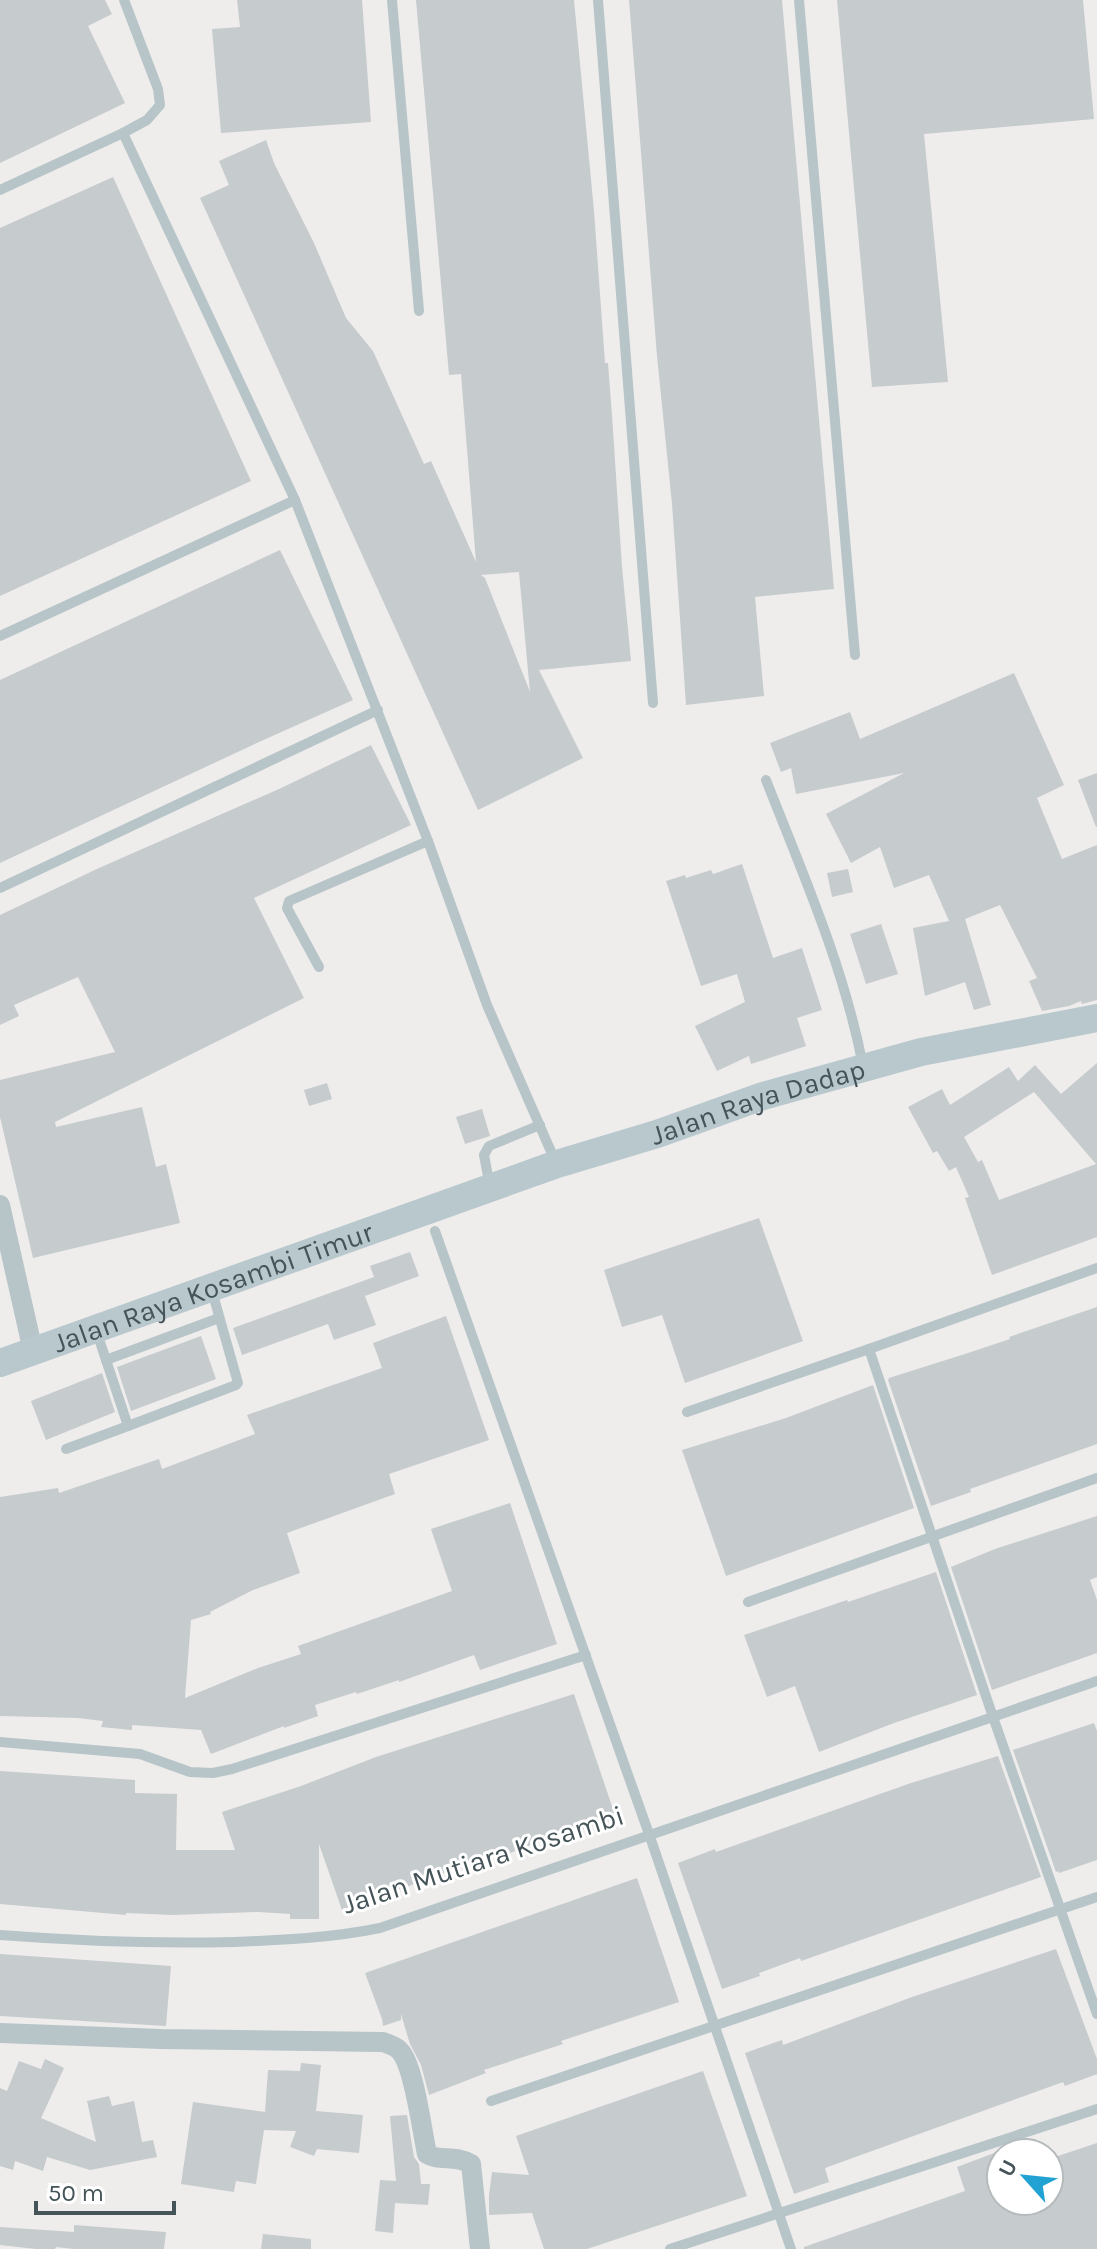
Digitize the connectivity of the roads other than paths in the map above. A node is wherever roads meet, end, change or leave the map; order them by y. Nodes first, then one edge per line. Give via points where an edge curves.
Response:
1 (124, 0) edge
2 (392, 0) edge
3 (598, 0) edge
4 (799, 0) edge
5 (123, 133) junction
6 (0, 190) edge
7 (419, 311) dead end
8 (295, 500) junction
9 (0, 636) edge
10 (855, 655) dead end
11 (653, 703) dead end
12 (378, 710) junction
13 (766, 780) dead end
14 (428, 841) junction
15 (0, 888) edge
16 (319, 967) dead end
17 (1097, 1018) edge
18 (863, 1069) junction
19 (540, 1125) junction
20 (557, 1164) junction
21 (490, 1189) junction
22 (0, 1205) edge
23 (431, 1221) junction
24 (1097, 1268) edge
25 (211, 1289) junction
26 (219, 1318) junction
27 (96, 1330) junction
28 (869, 1349) junction
29 (33, 1351) junction
30 (106, 1360) junction
31 (0, 1363) edge
32 (687, 1412) dead end
33 (128, 1426) junction
34 (66, 1449) dead end
35 (1097, 1478) edge
36 (931, 1536) junction
37 (748, 1602) dead end
38 (586, 1655) junction
39 (1097, 1681) edge
40 (993, 1717) junction
41 (0, 1742) edge
42 (649, 1834) junction
43 (1097, 1897) edge
44 (1061, 1909) junction
45 (0, 1935) edge
46 (1097, 2014) edge
47 (714, 2027) junction
48 (0, 2033) edge
49 (491, 2101) dead end
50 (1097, 2109) edge
51 (778, 2215) junction
52 (480, 2249) edge
53 (670, 2249) edge
54 (791, 2249) edge

1 - 5 lane via 160,105 147,120
2 - 7 lane
3 - 11 lane
4 - 10 lane
5 - 6 lane
5 - 8 lane
8 - 9 lane
8 - 12 lane
12 - 14 lane
12 - 15 lane
13 - 18 lane via 840,974
14 - 16 lane via 289,901 287,908
14 - 19 lane via 487,1005
17 - 18 main road, Jalan Raya Dadap via 921,1052
18 - 20 main road, Jalan Raya Dadap
19 - 20 lane
19 - 21 lane via 485,1151
20 - 21 main road, Jalan Raya Dadap
21 - 23 main road, Jalan Raya Dadap
22 - 29 street
23 - 25 main road, Jalan Raya Kosambi Timur
23 - 38 lane, Jalan Mutiara Kosambi
24 - 28 lane
25 - 26 lane
25 - 27 main road, Jalan Raya Kosambi Timur
26 - 30 lane
26 - 33 lane via 236,1385
27 - 29 main road, Jalan Raya Kosambi Timur
27 - 30 lane
28 - 32 lane
28 - 36 lane
29 - 31 main road, Jalan Raya Kosambi Timur
30 - 33 lane
33 - 34 lane
35 - 36 lane
36 - 37 lane
36 - 40 lane
38 - 41 lane via 213,1773 190,1772 140,1754
38 - 42 lane, Jalan Mutiara Kosambi
39 - 40 lane, Jalan Mutiara Kosambi
40 - 42 lane, Jalan Mutiara Kosambi
40 - 44 lane
42 - 45 lane, Jalan Mutiara Kosambi via 380,1928 345,1935 190,1943
42 - 47 lane, Jalan Mutiara Kosambi
43 - 44 lane
44 - 46 lane
44 - 47 lane
47 - 49 lane
47 - 51 lane, Jalan Mutiara Kosambi
48 - 52 street via 391,2045 408,2063 427,2154 471,2164
50 - 51 lane
51 - 53 lane
51 - 54 lane, Jalan Mutiara Kosambi

